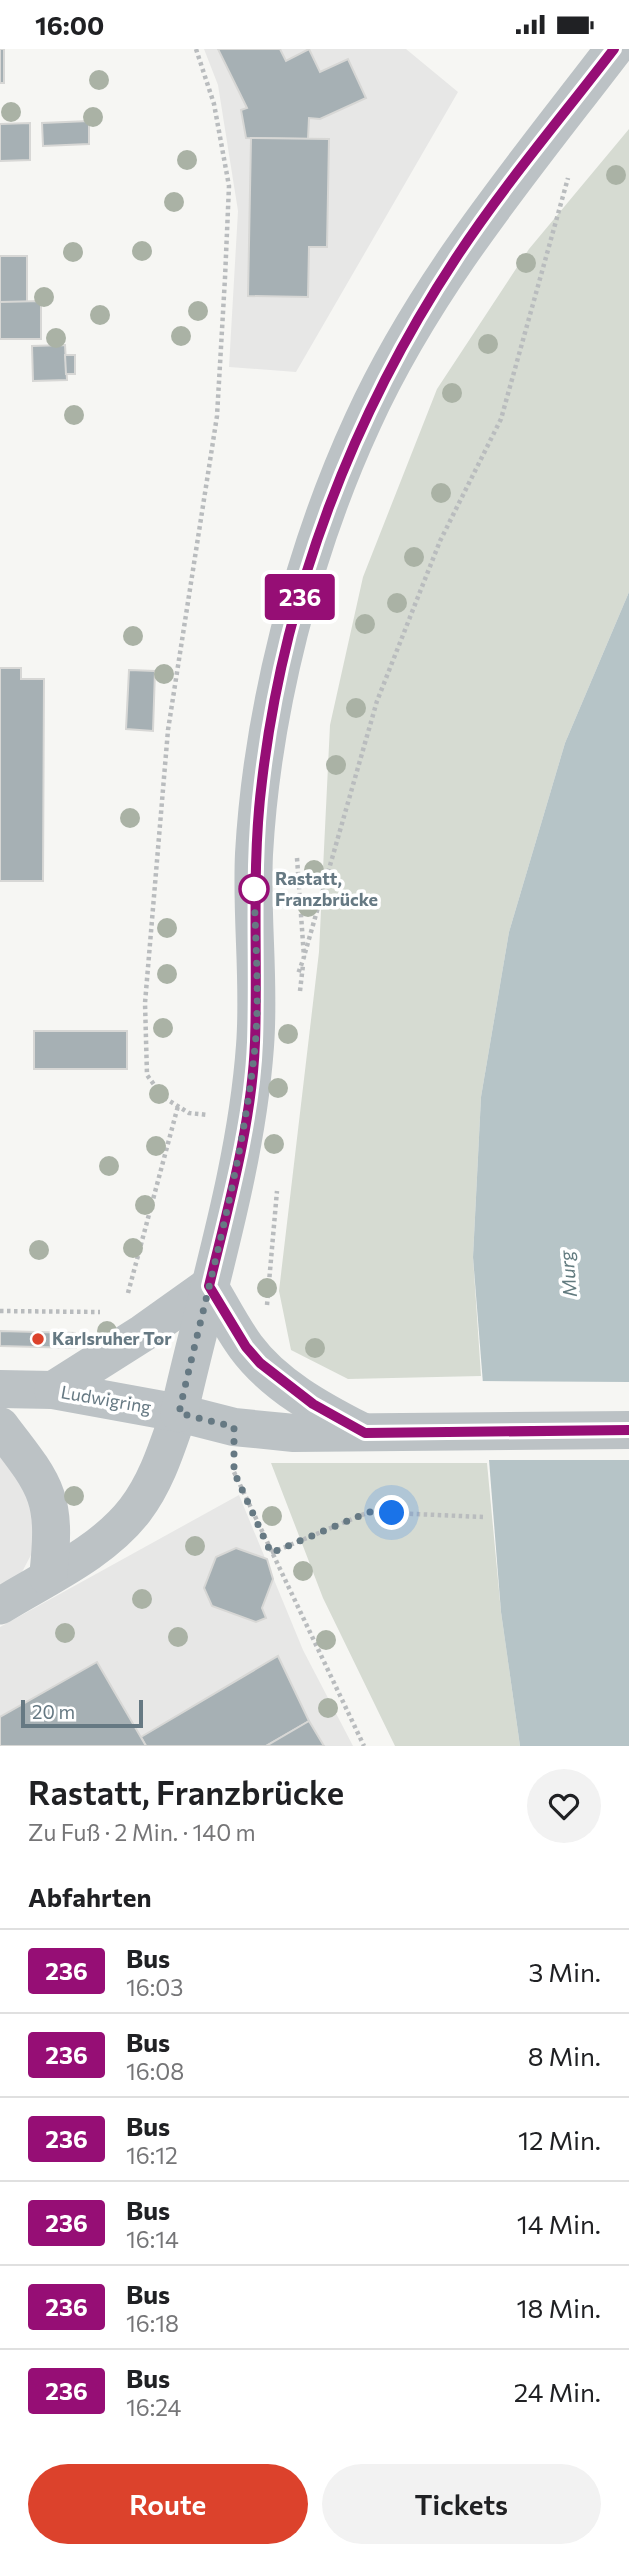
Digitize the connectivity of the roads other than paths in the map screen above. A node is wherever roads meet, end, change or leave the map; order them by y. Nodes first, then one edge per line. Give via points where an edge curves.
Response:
1 (614, 49) edge
2 (209, 1286) junction
3 (0, 1389) edge
4 (53, 1390) junction
5 (179, 1413) junction
6 (0, 1426) edge
7 (629, 1430) edge
8 (365, 1433) junction
9 (48, 1577) junction
10 (0, 1606) edge

1 - 2 street via 497,200 436,290 363,421 330,502 295,614 262,779 254,855 255,1045 245,1118
2 - 4 street
2 - 5 street
2 - 8 street via 246,1347 296,1392
3 - 4 street, Ludwigring
4 - 5 street, Ludwigring
5 - 8 street, Ludwigring via 234,1427
5 - 9 street via 158,1472 135,1510 108,1539
6 - 9 street via 46,1491 52,1512
7 - 8 street, Ludwigring
9 - 10 street

